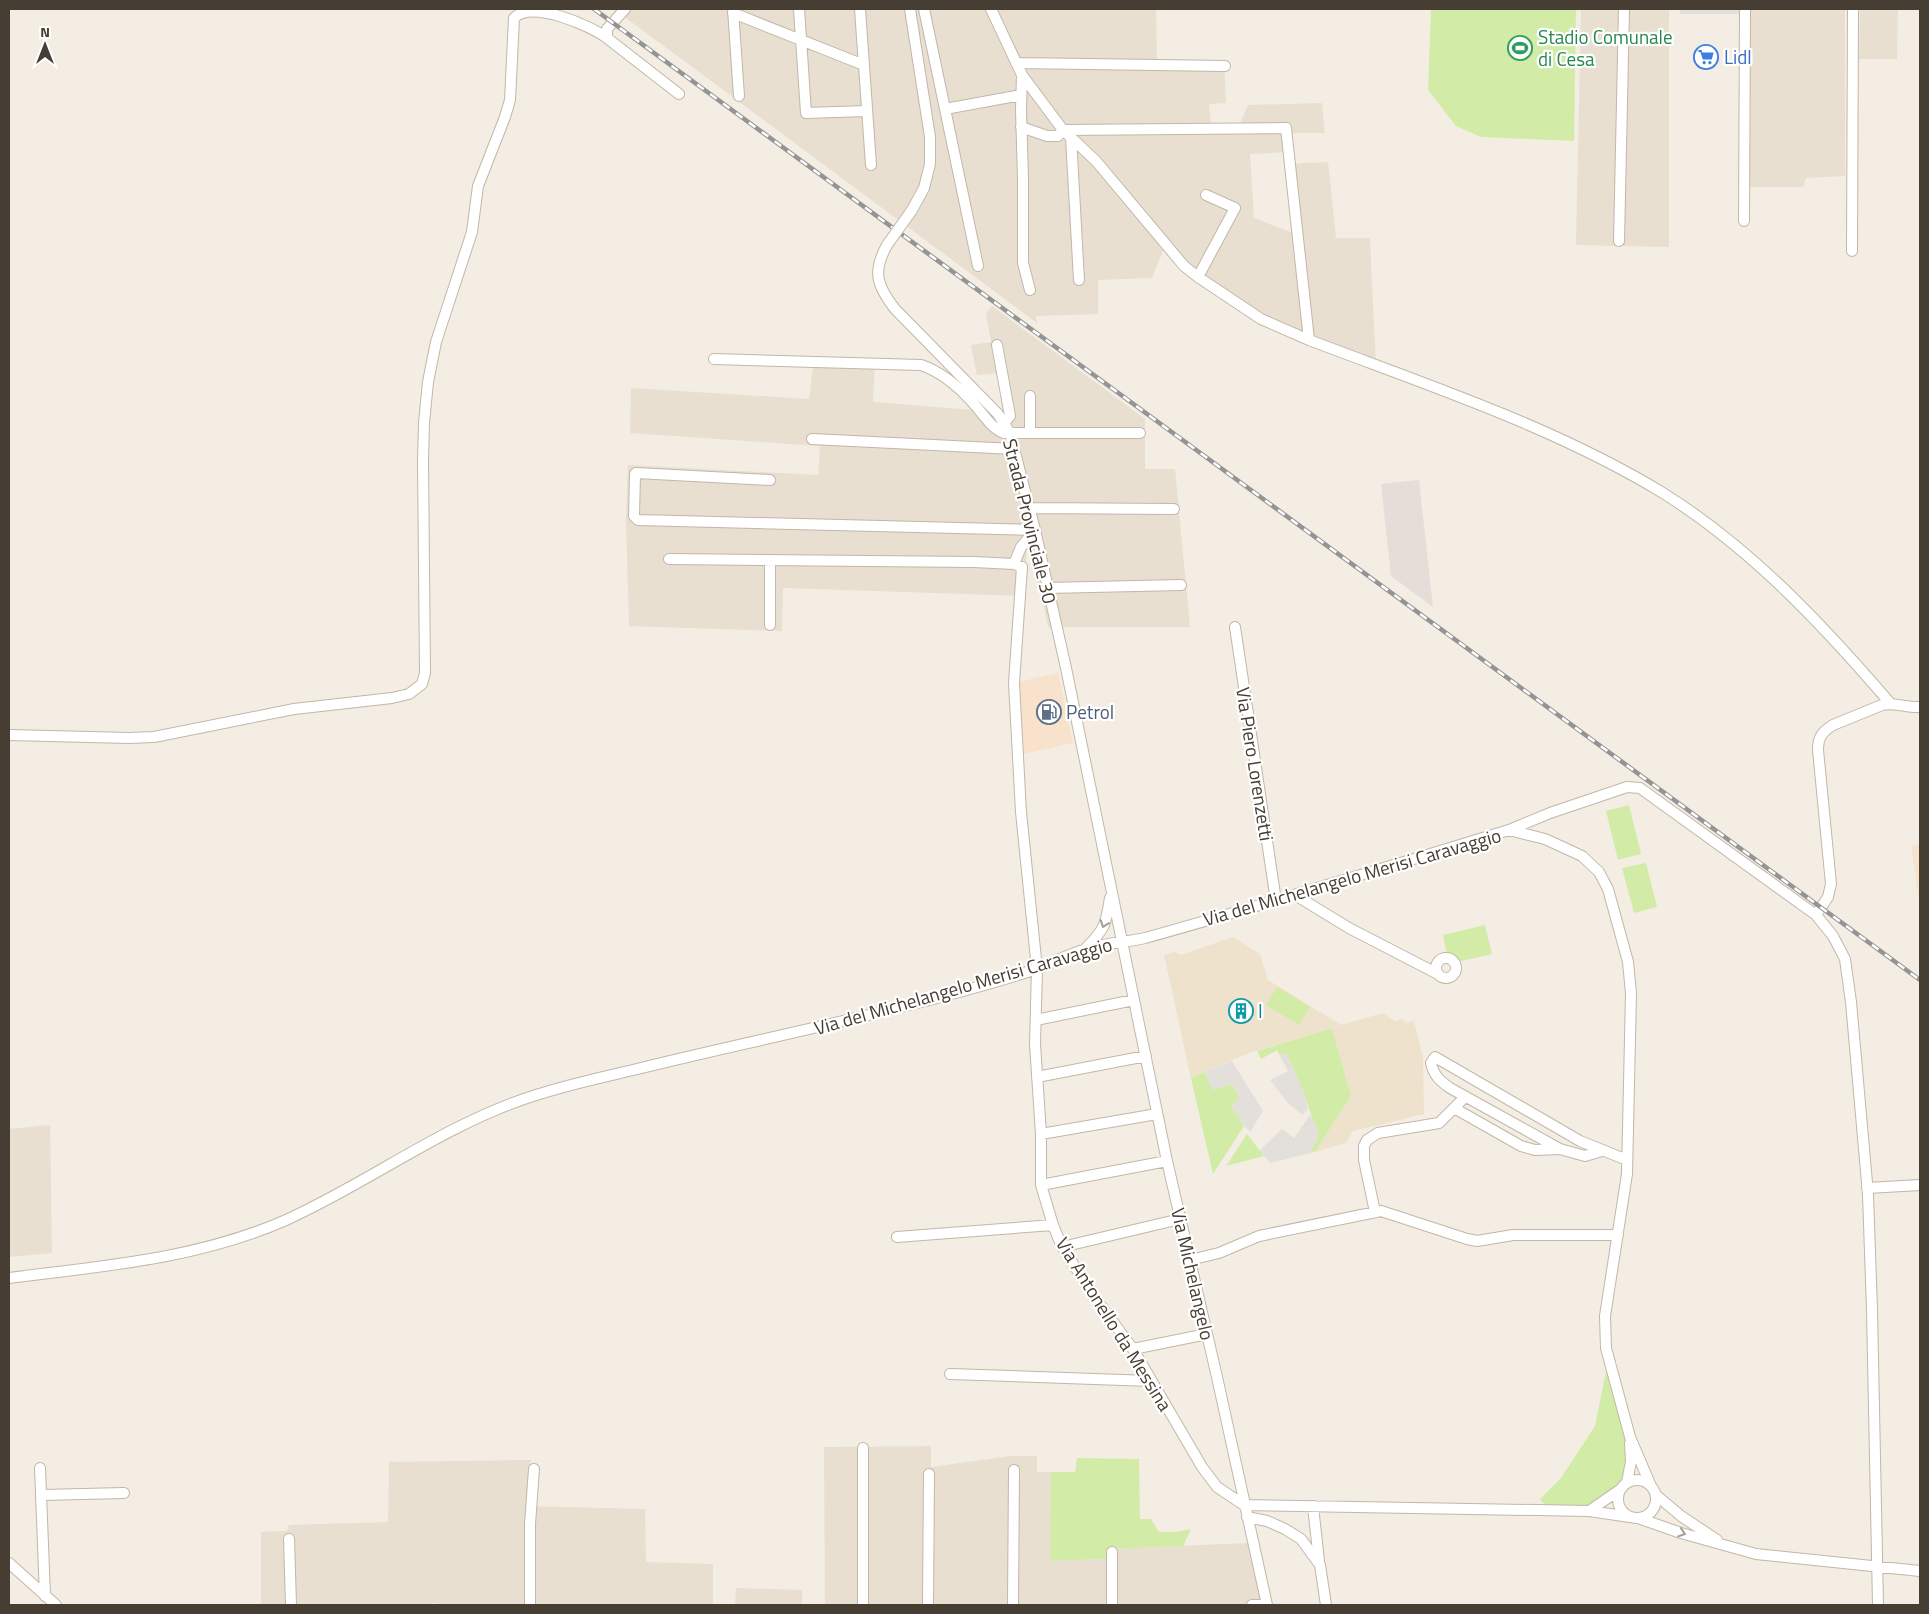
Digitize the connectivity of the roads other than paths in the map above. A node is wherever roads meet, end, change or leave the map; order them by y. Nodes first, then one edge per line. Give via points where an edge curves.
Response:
1 (625, 9) edge
2 (798, 9) edge
3 (860, 9) edge
4 (910, 9) edge
5 (924, 9) edge
6 (991, 9) edge
7 (1624, 9) edge
8 (1745, 9) edge
9 (1853, 9) edge
10 (733, 11) edge
11 (607, 38) junction
12 (800, 40) junction
13 (1016, 63) junction
14 (864, 65) junction
15 (1225, 66) dead end
16 (1022, 75) junction
17 (679, 94) dead end
18 (1021, 95) junction
19 (739, 96) dead end
20 (945, 109) junction
21 (867, 110) junction
22 (1021, 127) junction
23 (1067, 134) junction
24 (871, 165) dead end
25 (1206, 195) dead end
26 (1744, 221) dead end
27 (1619, 241) dead end
28 (1852, 250) dead end
29 (978, 266) dead end
30 (1198, 277) junction
31 (1079, 280) dead end
32 (1030, 290) dead end
33 (1309, 340) junction
34 (997, 345) dead end
35 (714, 359) dead end
36 (1030, 396) dead end
37 (1004, 423) junction
38 (1010, 433) junction
39 (1030, 433) junction
40 (1140, 433) dead end
41 (812, 439) dead end
42 (1014, 449) junction
43 (770, 480) dead end
44 (1030, 508) junction
45 (1174, 509) dead end
46 (1035, 530) junction
47 (669, 559) dead end
48 (770, 561) junction
49 (1014, 564) junction
50 (1181, 585) dead end
51 (1047, 588) junction
52 (770, 625) dead end
53 (1235, 628) dead end
54 (1890, 703) junction
55 (1920, 707) edge
56 (9, 735) edge
57 (1509, 830) junction
58 (1111, 892) junction
59 (1295, 895) junction
60 (1276, 900) junction
61 (1816, 915) junction
62 (1122, 942) junction
63 (1085, 949) junction
64 (1036, 969) junction
65 (1438, 974) dead end
66 (1134, 1000) junction
67 (1036, 1020) junction
68 (1146, 1056) junction
69 (1037, 1077) junction
70 (1465, 1097) junction
71 (1454, 1108) junction
72 (1157, 1114) junction
73 (1040, 1134) junction
74 (1560, 1149) junction
75 (1602, 1151) junction
76 (1627, 1160) junction
77 (1167, 1161) junction
78 (1040, 1185) junction
79 (1920, 1185) edge
80 (1867, 1188) junction
81 (1375, 1212) junction
82 (1180, 1218) junction
83 (1053, 1225) junction
84 (1618, 1235) junction
85 (897, 1237) dead end
86 (1062, 1247) junction
87 (1190, 1260) junction
88 (9, 1278) edge
89 (1207, 1334) junction
90 (1133, 1349) junction
91 (950, 1374) dead end
92 (1151, 1381) junction
93 (1630, 1437) junction
94 (863, 1448) dead end
95 (40, 1468) dead end
96 (534, 1469) dead end
97 (1014, 1470) dead end
98 (929, 1474) dead end
99 (1624, 1486) junction
100 (1653, 1490) junction
101 (124, 1493) dead end
102 (42, 1496) junction
103 (1244, 1505) junction
104 (1313, 1506) junction
105 (1589, 1511) junction
106 (1247, 1517) junction
107 (1634, 1517) junction
108 (289, 1538) dead end
109 (1727, 1546) junction
110 (1112, 1552) dead end
111 (1320, 1565) junction
112 (1876, 1566) junction
113 (10, 1569) edge
114 (1920, 1571) edge
115 (45, 1596) junction
116 (56, 1605) edge
117 (291, 1605) edge
118 (530, 1605) edge
119 (863, 1605) edge
120 (928, 1605) edge
121 (1013, 1605) edge
122 (1112, 1605) edge
123 (1252, 1605) edge
124 (1267, 1605) edge
125 (1326, 1605) edge
126 (1878, 1605) edge

1 - 11 street via 607,29
2 - 12 street
3 - 14 street
4 - 37 street, Strada Provinciale 30, bridge via 930,137 930,164 924,188 879,262 881,290 895,310
5 - 20 street
6 - 13 street
7 - 27 street
8 - 26 street
9 - 28 street
10 - 12 street
10 - 19 street
11 - 17 street
11 - 56 street via 550,14 526,11 514,18 510,100 478,186 472,232 436,342 428,382 423,460 425,673 422,684 409,694 392,698 294,709 154,737
12 - 14 street
12 - 21 street via 806,113
13 - 15 street
13 - 16 street
14 - 21 street
16 - 18 street
16 - 23 street
18 - 20 street via 983,106
18 - 22 street
20 - 29 street
21 - 24 street
22 - 23 street via 1047,136
22 - 32 street via 1023,263
23 - 30 street via 1096,161 1184,266
23 - 31 street
23 - 33 street via 1286,128
25 - 30 street via 1235,208
30 - 33 street via 1260,319
33 - 54 street via 1459,396 1550,435 1663,494 1756,563
34 - 37 street via 1010,416
35 - 38 street via 921,365 937,372 964,393 994,428
36 - 39 street
37 - 38 street, Strada Provinciale 30
38 - 39 street
38 - 42 street, Strada Provinciale 30
39 - 40 street
41 - 42 street
42 - 44 street, Strada Provinciale 30
43 - 46 street via 636,472 634,516 638,520
44 - 45 street
44 - 46 street, Strada Provinciale 30
46 - 49 street via 1020,547
46 - 51 street, Strada Provinciale 30
47 - 48 street
48 - 49 street
48 - 52 street
49 - 64 street, Via Antonello da Messina via 1022,567 1014,682 1021,812
50 - 51 street
51 - 58 street, Strada Provinciale 30
53 - 60 street, Via Piero Lorenzetti
54 - 55 street
54 - 61 street via 1833,725 1819,737 1831,884 1828,897
57 - 59 street, Via del Michelangelo Merisi Caravaggio
57 - 61 street via 1627,787 1640,788
57 - 76 street, Via del Michelangelo Merisi Caravaggio via 1552,842 1582,856 1599,872 1608,889 1628,962 1631,993 1626,1040
58 - 62 street, Strada Provinciale 30
58 -> 63 street via 1106,923
59 - 60 street, Via del Michelangelo Merisi Caravaggio
59 - 65 street via 1349,928
60 - 62 street, Via del Michelangelo Merisi Caravaggio
61 - 80 street via 1833,936 1845,959
62 - 63 street, Via del Michelangelo Merisi Caravaggio
62 - 66 street, Via Michelangelo
63 - 64 street, Via del Michelangelo Merisi Caravaggio
64 - 67 street, Via Antonello da Messina
64 - 88 street, Via del Michelangelo Merisi Caravaggio via 911,1004 533,1096 479,1117 289,1218 223,1243 171,1257
66 - 67 street
66 - 68 street, Via Michelangelo
67 - 69 street, Via Antonello da Messina
68 - 69 street
68 - 72 street, Via Michelangelo
69 - 73 street, Via Antonello da Messina
70 - 71 street
70 - 74 street
70 - 75 street via 1439,1080 1431,1063 1435,1057 1580,1142
71 - 74 street via 1521,1146 1535,1150
71 - 81 street via 1439,1123 1378,1133 1367,1140 1364,1160
72 - 73 street
72 - 77 street, Via Michelangelo
73 - 78 street, Via Antonello da Messina
74 - 75 street via 1585,1156
75 - 76 street
76 - 84 street, Via del Michelangelo Merisi Caravaggio
77 - 78 street
77 - 82 street, Via Michelangelo
78 - 83 street, Via Antonello da Messina
79 - 80 street
80 - 112 street via 1875,1405
81 - 84 street via 1381,1211 1478,1241 1513,1235
81 - 87 street via 1259,1236 1219,1253
82 - 86 street
82 - 87 street, Via Michelangelo
83 - 85 street
83 - 86 street, Via Antonello da Messina
84 - 93 street, Via del Michelangelo Merisi Caravaggio via 1605,1316 1606,1348
86 - 90 street, Via Antonello da Messina
87 - 89 street, Via Michelangelo
89 - 90 street
89 - 103 street, Via Michelangelo
90 - 92 street, Via Antonello da Messina
91 - 92 street
92 - 103 street, Via Antonello da Messina via 1207,1474 1217,1487
93 - 99 street, Via del Michelangelo Merisi Caravaggio via 1630,1461
93 - 100 street, Via del Michelangelo Merisi Caravaggio
94 - 119 street
95 - 102 street
96 - 118 street
97 - 121 street
98 - 120 street
99 - 100 street via 1642,1481
99 - 105 street
99 - 107 street via 1618,1502 1620,1508
100 - 107 street via 1656,1500 1652,1510
100 - 109 street via 1681,1516
101 - 102 street
102 - 115 street
103 - 104 street
103 - 106 street, Via Michelangelo
104 - 105 street
104 - 111 street
105 - 107 street
106 - 111 street via 1267,1521 1301,1539
106 - 124 street, Via Michelangelo
107 -> 109 street
108 - 117 street
109 - 112 street via 1756,1554
110 - 122 street
111 - 125 street
112 - 114 street
112 - 126 street
113 - 115 street
115 - 116 street
123 - 124 street

